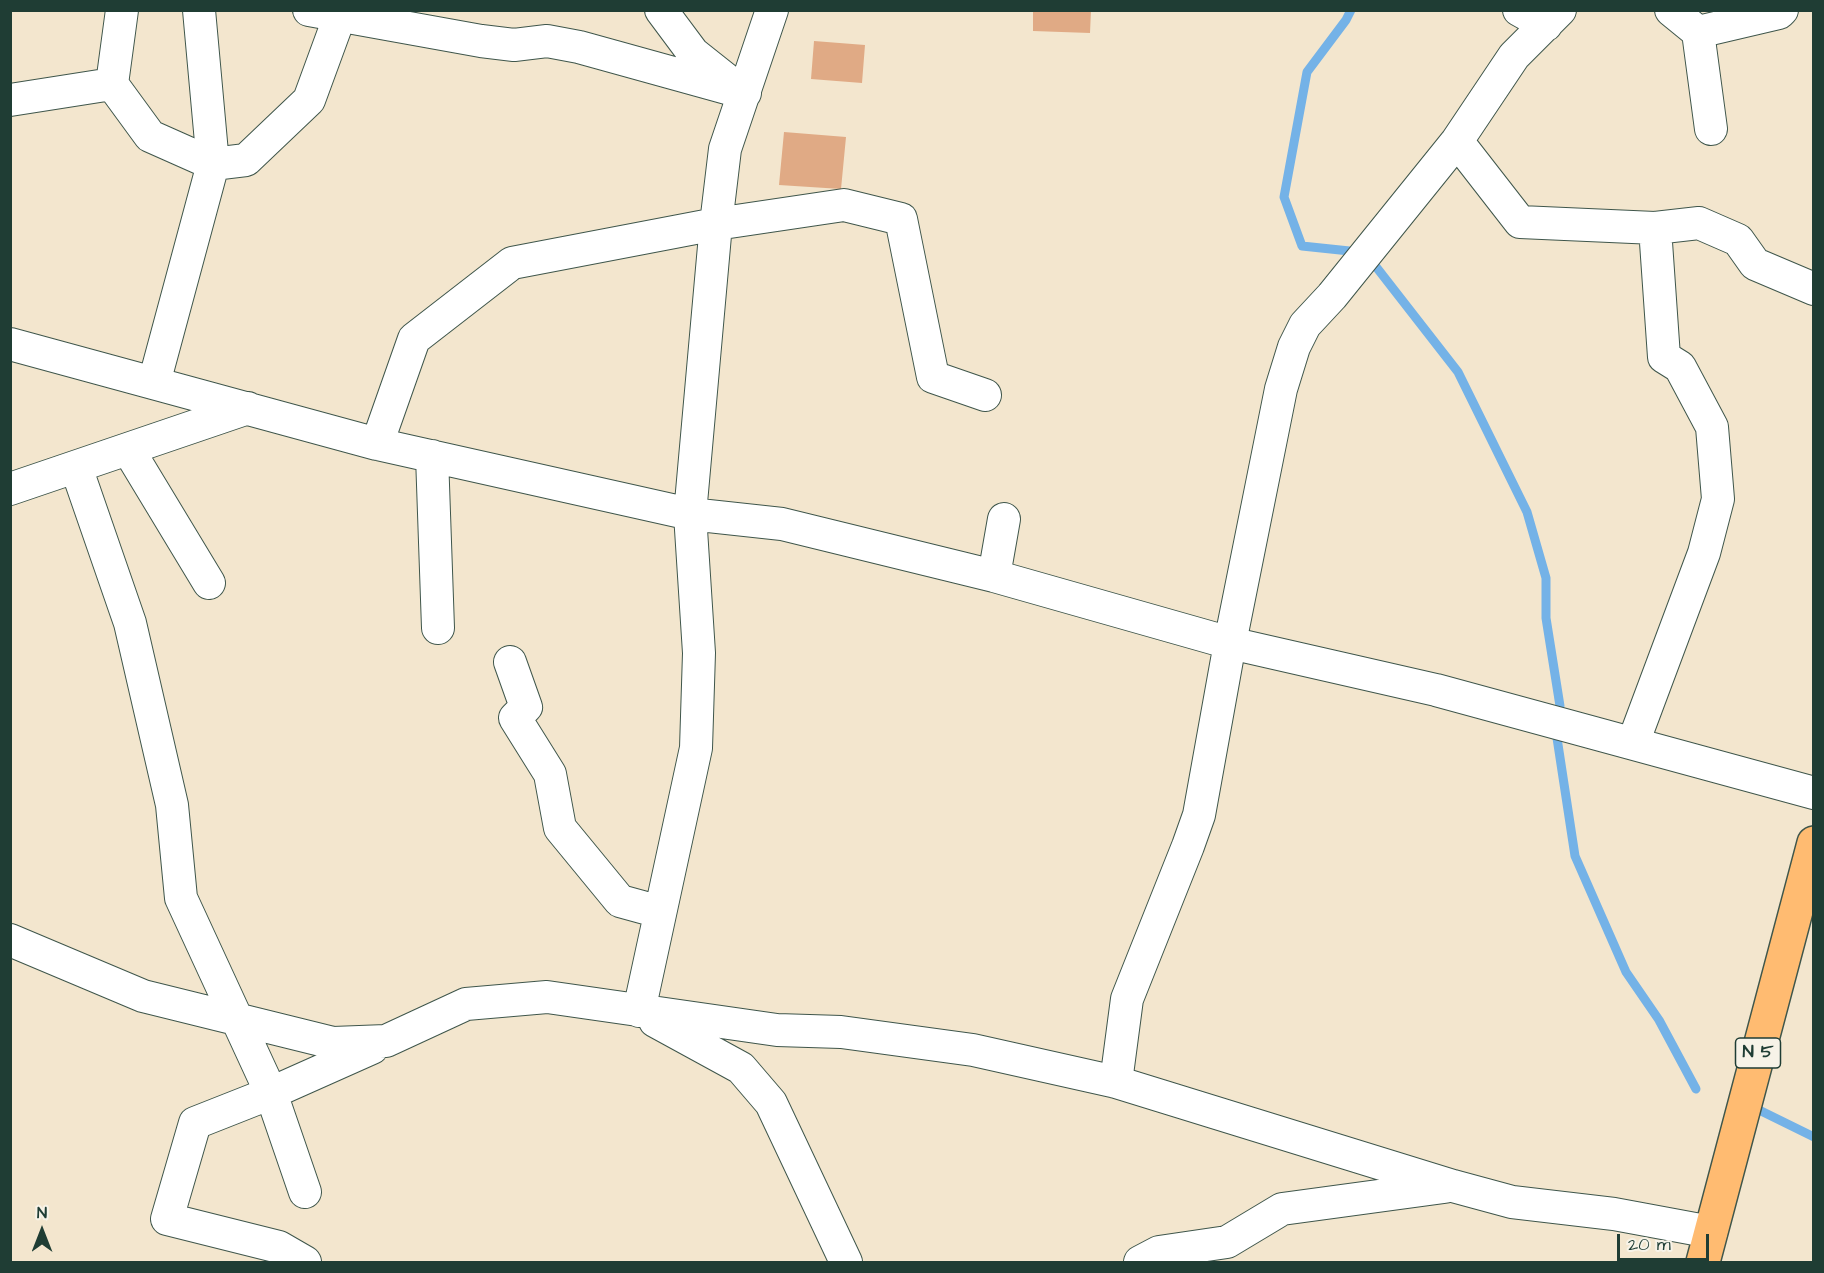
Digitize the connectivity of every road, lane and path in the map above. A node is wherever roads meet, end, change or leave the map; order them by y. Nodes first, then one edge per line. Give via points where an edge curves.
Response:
1 (122, 10) edge
2 (199, 10) edge
3 (309, 10) edge
4 (661, 10) edge
5 (772, 10) edge
6 (1671, 10) edge
7 (1782, 10) edge
8 (341, 14) edge
9 (1542, 15) edge
10 (1698, 32) junction
11 (112, 84) junction
12 (745, 93) junction
13 (10, 100) edge
14 (1711, 129) dead end
15 (1457, 141) junction
16 (213, 164) junction
17 (716, 224) junction
18 (1655, 228) junction
19 (1814, 289) edge
20 (10, 344) edge
21 (154, 383) junction
22 (985, 395) dead end
23 (248, 408) junction
24 (376, 444) junction
25 (128, 449) junction
26 (432, 456) junction
27 (76, 466) junction
28 (10, 489) edge
29 (690, 514) junction
30 (1004, 519) dead end
31 (994, 576) junction
32 (209, 583) dead end
33 (438, 628) dead end
34 (1230, 643) junction
35 (510, 662) dead end
36 (1633, 743) junction
37 (1814, 793) edge
38 (1814, 843) edge
39 (660, 912) junction
40 (10, 940) edge
41 (639, 1011) junction
42 (236, 1019) junction
43 (387, 1041) junction
44 (1116, 1082) junction
45 (271, 1093) junction
46 (1453, 1186) junction
47 (305, 1192) dead end
48 (1707, 1247) edge
49 (305, 1263) edge
50 (846, 1263) edge
51 (1140, 1263) edge

1 - 11 street
2 - 16 street
3 - 8 street
4 - 12 street via 693,53
5 - 12 street
6 - 10 street
7 - 10 street
8 - 12 street via 481,41 514,45 547,41 579,47
8 - 16 street via 309,100 246,160
9 - 15 street
10 - 14 street
11 - 13 street
11 - 16 street via 150,136
12 - 17 street via 725,149
15 - 18 street via 1520,222
15 - 34 street via 1305,326 1294,346 1281,389
16 - 21 street
17 - 22 street via 844,206 901,219 933,377
17 - 24 street via 512,263 414,339
17 - 29 street
18 - 19 street via 1700,223 1738,240 1755,264
18 - 36 street via 1664,357 1680,367 1712,427 1718,499 1704,553
20 - 21 street
21 - 23 street
23 - 24 street
23 - 25 street
24 - 26 street
25 - 27 street
25 - 32 street
26 - 29 street
26 - 33 street
27 - 28 street
27 - 42 street via 130,623 172,805 181,898
29 - 31 street via 782,524
29 - 39 street via 699,653 696,748
30 - 31 street
31 - 34 street
34 - 36 street via 1436,690
34 - 44 street via 1199,814 1127,999
35 - 39 street via 526,707 515,718 550,774 560,828 620,901
36 - 37 street
38 - 48 highway, N 5
39 - 41 street
40 - 42 street via 143,996
41 - 43 street via 547,997 466,1004
41 - 44 street via 973,1050
41 - 50 street via 741,1068 771,1103
42 - 43 street via 333,1043
42 - 45 street
43 - 45 street
44 - 46 street
45 - 47 street
45 - 49 street via 195,1123 167,1219 279,1247
46 - 48 street via 1512,1202 1614,1214
46 - 51 street via 1282,1209 1227,1242 1159,1252

